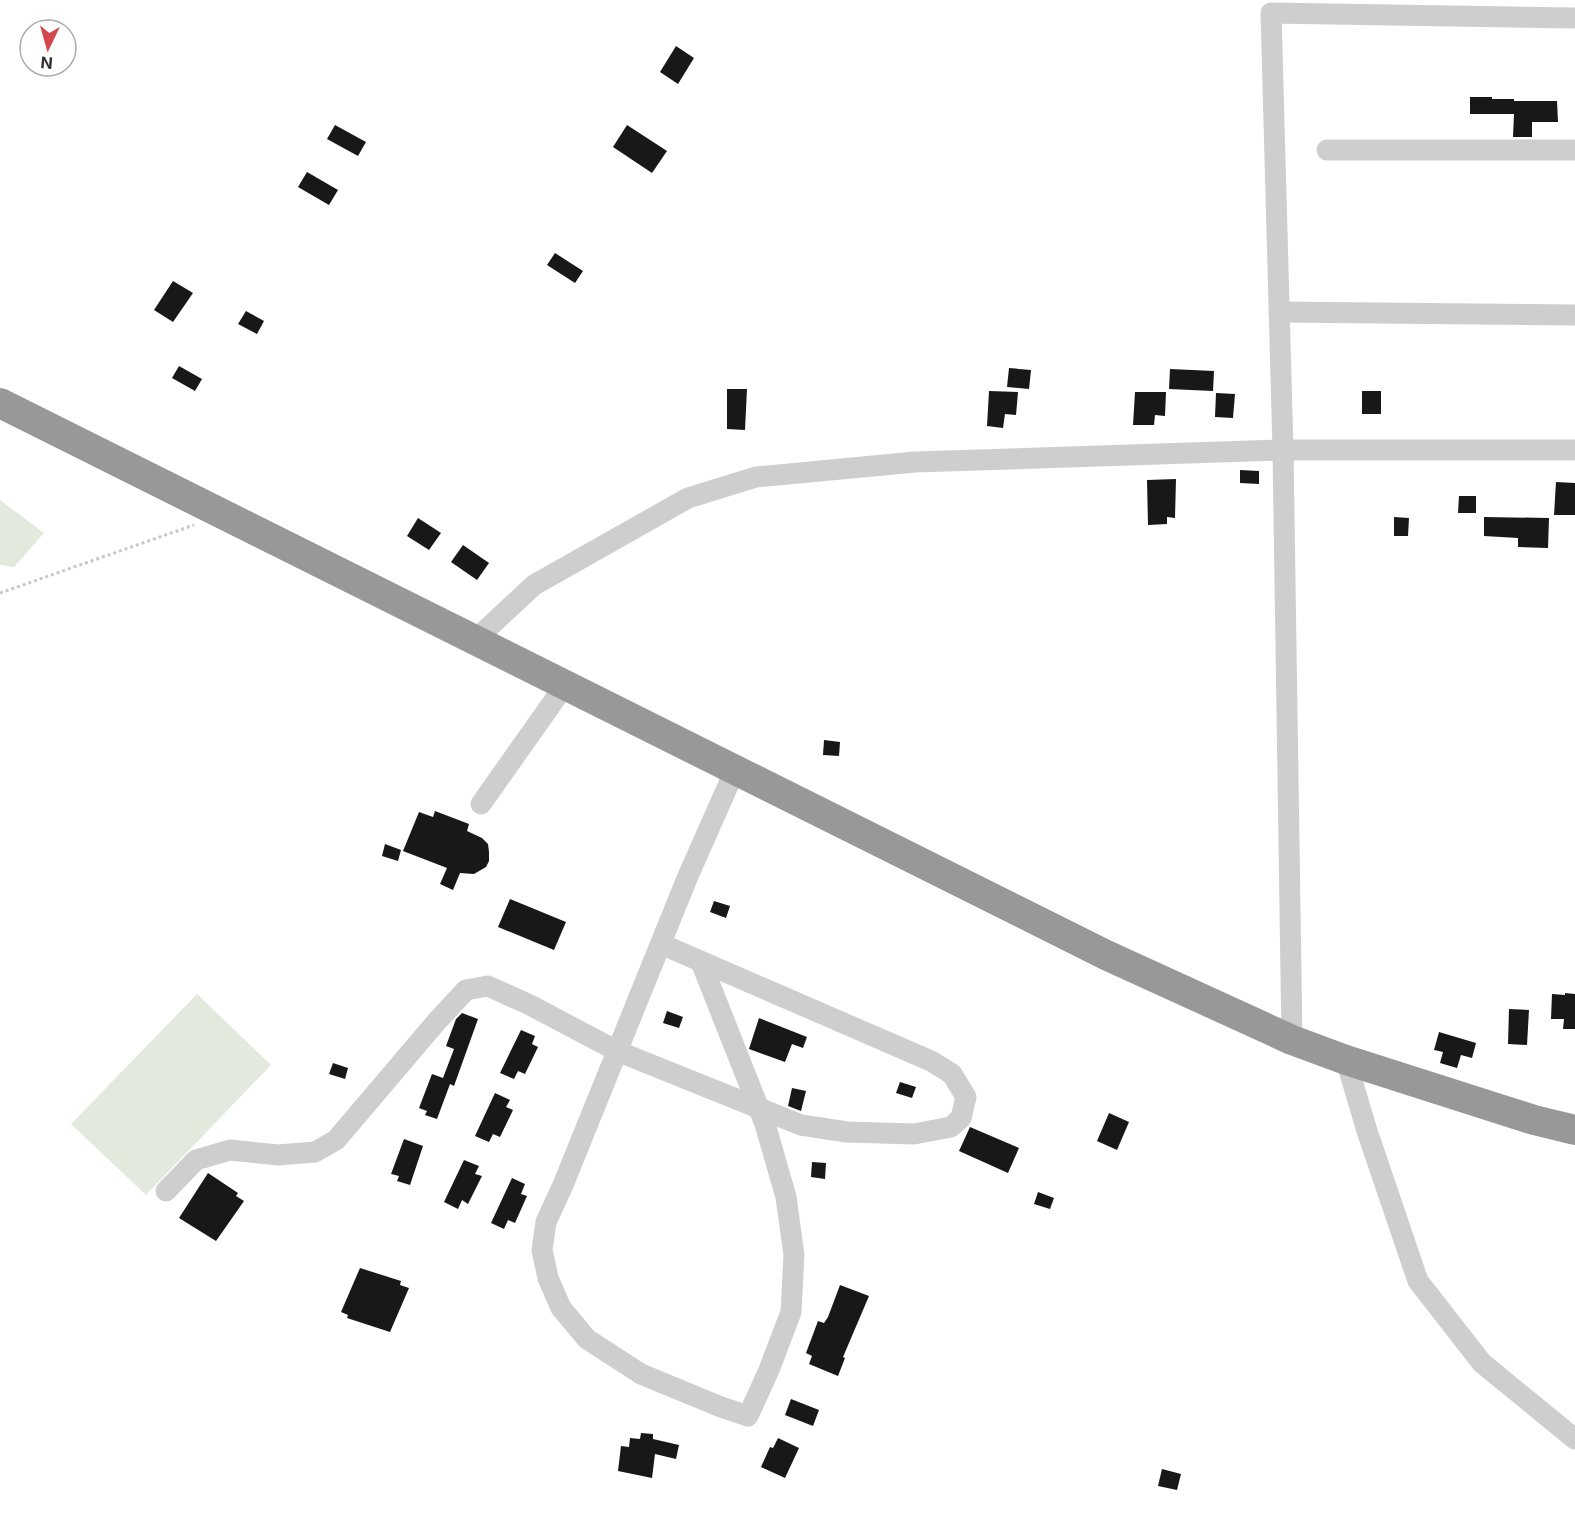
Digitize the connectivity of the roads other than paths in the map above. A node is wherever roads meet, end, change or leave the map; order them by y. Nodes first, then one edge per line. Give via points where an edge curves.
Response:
1 (1575, 18) edge
2 (1327, 150) dead end
3 (1575, 150) edge
4 (1279, 312) junction
5 (1575, 315) edge
6 (0, 403) edge
7 (1282, 450) junction
8 (1575, 450) edge
9 (475, 640) junction
10 (565, 685) junction
11 (735, 770) junction
12 (481, 804) dead end
13 (661, 944) junction
14 (701, 962) junction
15 (1292, 1040) junction
16 (617, 1051) junction
17 (1346, 1060) junction
18 (758, 1108) junction
19 (1575, 1130) edge
20 (166, 1191) dead end
21 (1575, 1439) edge

1 - 4 street via 1271,14
2 - 3 street
4 - 5 street
4 - 7 street
6 - 9 highway
7 - 8 street
7 - 9 street via 915,462 756,477 688,498 534,585
7 - 15 street
9 - 10 highway
10 - 11 highway
10 - 12 street
11 - 13 street
11 - 15 highway via 1106,955
13 - 14 street
13 - 16 street
14 - 18 street
14 - 18 street via 932,1061 952,1074 966,1097 961,1118 951,1127 914,1134 847,1132 801,1125
15 - 17 highway
16 - 18 street
16 - 18 street via 546,1222 542,1250 548,1278 561,1308 587,1340 641,1374 748,1416 791,1312 794,1256 786,1197
16 - 20 street via 489,986 466,990 336,1140 315,1152 278,1155 230,1150 196,1160
17 - 19 highway
17 - 21 street via 1418,1281 1482,1363

